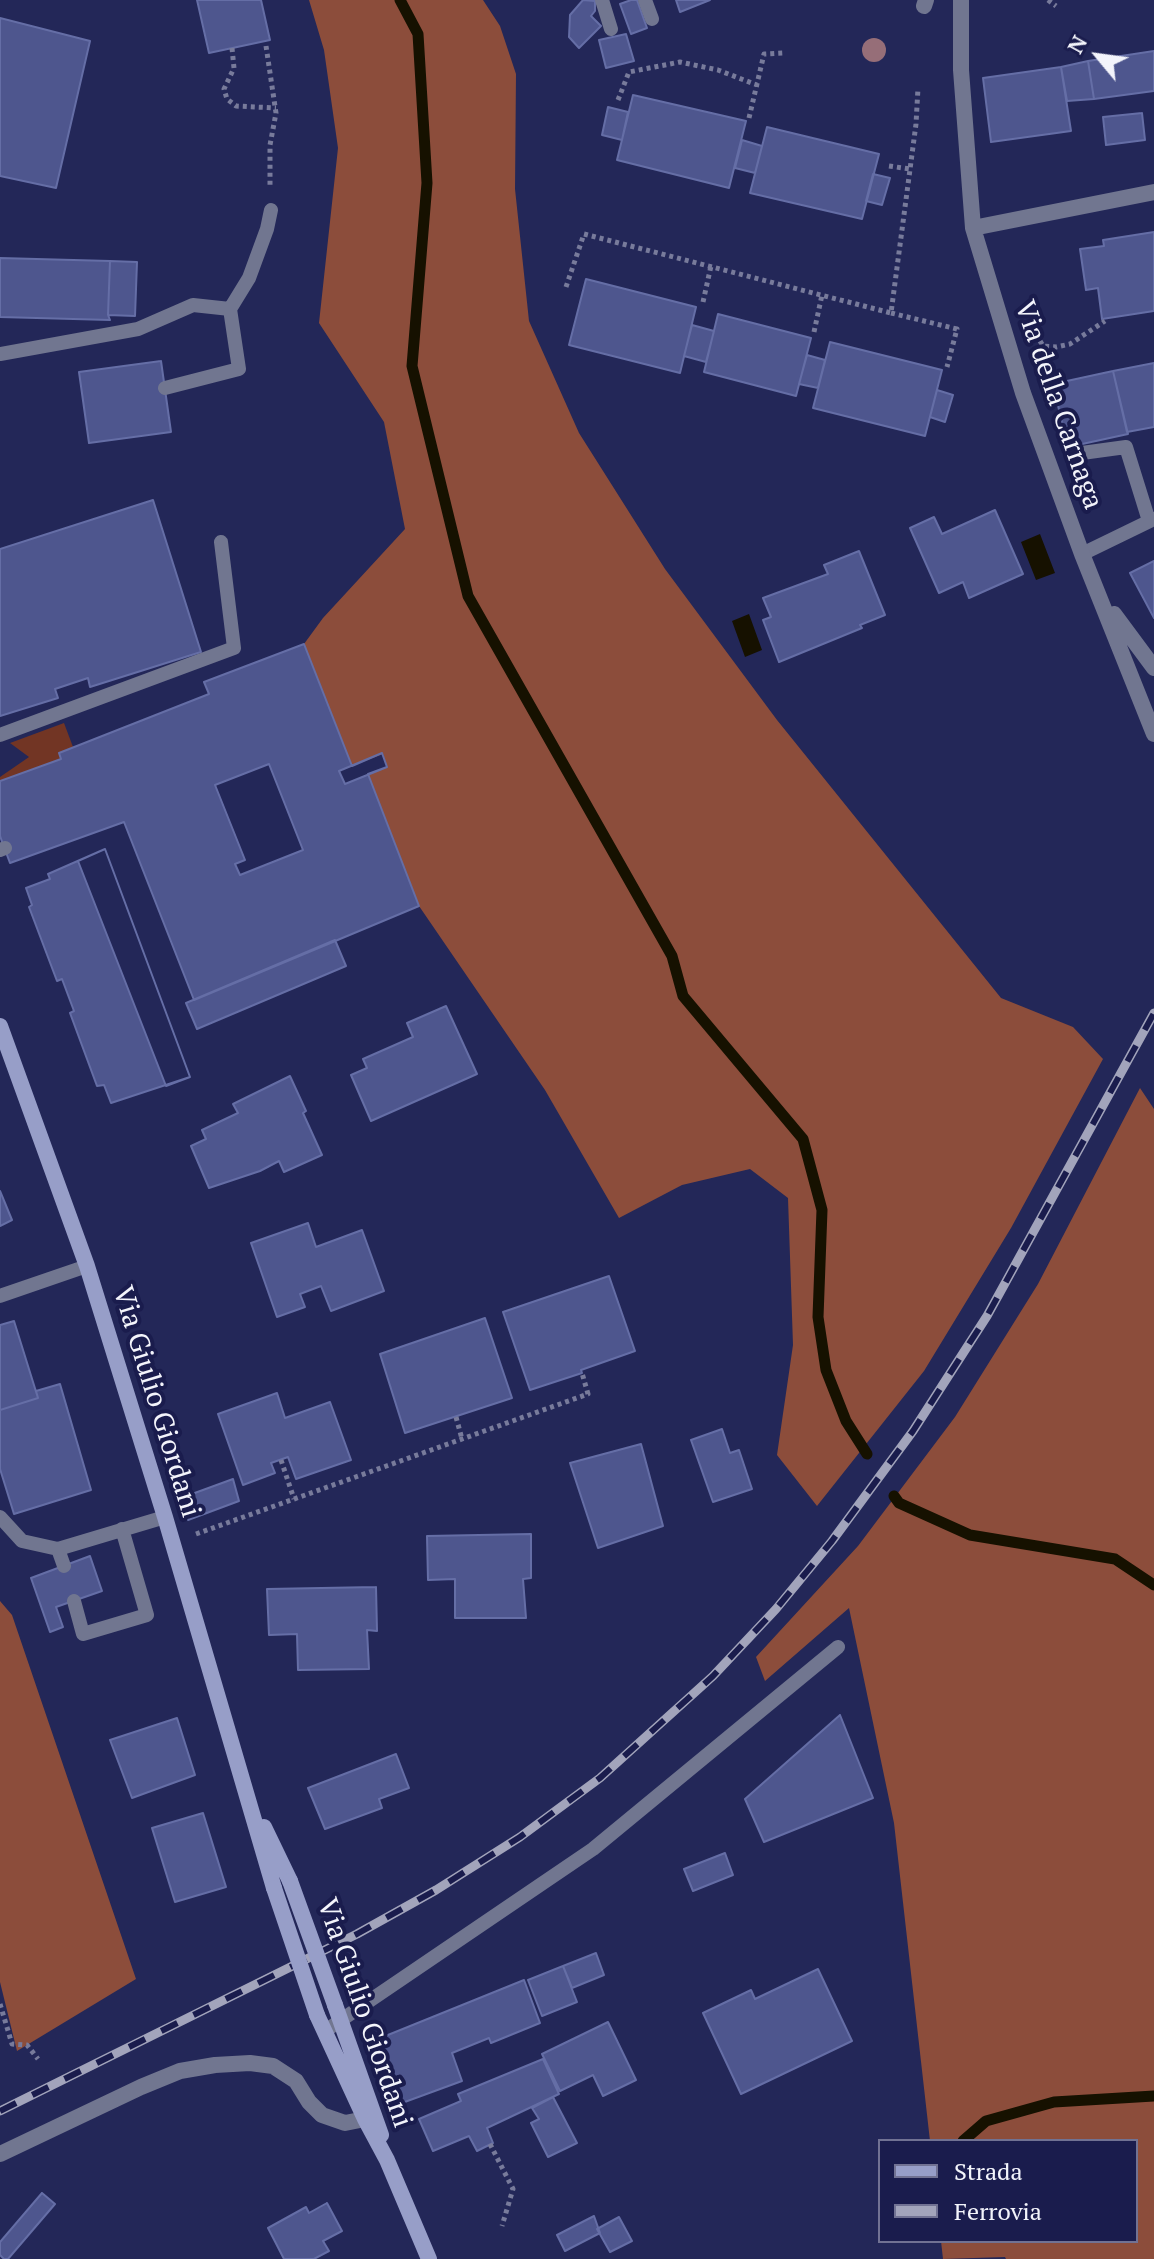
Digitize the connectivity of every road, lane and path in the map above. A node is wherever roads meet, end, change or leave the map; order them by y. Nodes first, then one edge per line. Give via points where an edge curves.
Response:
1 (602, 0) edge
2 (645, 0) edge
3 (961, 0) edge
4 (1048, 0) edge
5 (1056, 6) dead end
6 (652, 19) dead end
7 (611, 29) dead end
8 (266, 46) dead end
9 (232, 48) dead end
10 (783, 53) dead end
11 (757, 85) junction
12 (918, 88) dead end
13 (618, 100) dead end
14 (276, 108) junction
15 (749, 118) dead end
16 (889, 166) dead end
17 (910, 169) junction
18 (1154, 192) edge
19 (271, 210) joint
20 (973, 228) junction
21 (711, 266) junction
22 (566, 287) dead end
23 (822, 295) junction
24 (703, 302) dead end
25 (230, 309) junction
26 (891, 313) junction
27 (1105, 321) dead end
28 (814, 332) dead end
29 (1036, 334) dead end
30 (0, 354) edge
31 (947, 367) dead end
32 (165, 388) dead end
33 (1082, 453) dead end
34 (1152, 520) edge
35 (221, 542) dead end
36 (1082, 554) junction
37 (1101, 597) junction
38 (1154, 668) edge
39 (1154, 734) edge
40 (0, 735) edge
41 (0, 1026) edge
42 (87, 1266) junction
43 (0, 1296) edge
44 (582, 1373) dead end
45 (456, 1417) dead end
46 (462, 1439) junction
47 (281, 1460) dead end
48 (294, 1499) junction
49 (0, 1517) edge
50 (165, 1517) junction
51 (122, 1529) junction
52 (172, 1543) junction
53 (58, 1549) junction
54 (64, 1566) dead end
55 (74, 1601) dead end
56 (838, 1647) dead end
57 (248, 1797) junction
58 (0, 2004) edge
59 (338, 2012) junction
60 (325, 2031) junction
61 (38, 2059) dead end
62 (365, 2119) junction
63 (490, 2144) dead end
64 (0, 2154) edge
65 (387, 2160) junction
66 (502, 2226) dead end
67 (429, 2259) edge

1 - 7 lane
2 - 6 lane
3 - 20 street, Via della Carnaga
4 - 5 path
8 - 14 path
9 - 14 path via 227,99 236,106
10 - 11 path via 764,54
11 - 13 path via 680,62 629,72
11 - 15 path
12 - 17 path
14 - 19 path via 270,145
16 - 17 path
17 - 26 path
18 - 20 street
19 - 25 lane via 249,278
20 - 36 street, Via della Carnaga via 1023,393
21 - 22 path via 584,234
21 - 23 path
21 - 24 path
23 - 26 path
23 - 28 path
25 - 30 lane via 193,305 138,329
25 - 32 lane via 239,369
26 - 31 path via 957,329
27 - 29 path via 1056,347 1043,346
33 - 34 lane via 1126,447
34 - 36 lane
35 - 40 lane via 234,648
36 - 37 street, Via della Carnaga
37 - 38 street, Via della Carnaga
37 - 39 street, Via della Carnaga
41 - 42 street, Via Giulio Giordani
42 - 43 lane
42 - 50 street, Via Giulio Giordani
44 - 46 path via 588,1394
45 - 46 path
46 - 48 path
47 - 48 path
48 - 52 path
49 - 53 lane via 22,1541
50 - 51 lane
50 - 52 street, Via Giulio Giordani
51 - 53 lane
51 - 55 lane via 147,1615 83,1634
52 - 57 street, Via Giulio Giordani
53 - 54 lane
56 - 59 lane via 593,1849
57 - 59 street, Via Giulio Giordani, bridge via 290,1881
57 - 60 street, Via Giulio Giordani, bridge
58 - 61 path via 12,2044 27,2045
59 - 60 lane
59 - 65 street, Via Giulio Giordani
60 - 62 street, Via Giulio Giordani
62 - 64 street via 345,2123 322,2115 289,2075 250,2063 180,2071
62 - 65 street, Via Giulio Giordani
63 - 66 path via 513,2189
65 - 67 street, Via Giulio Giordani

